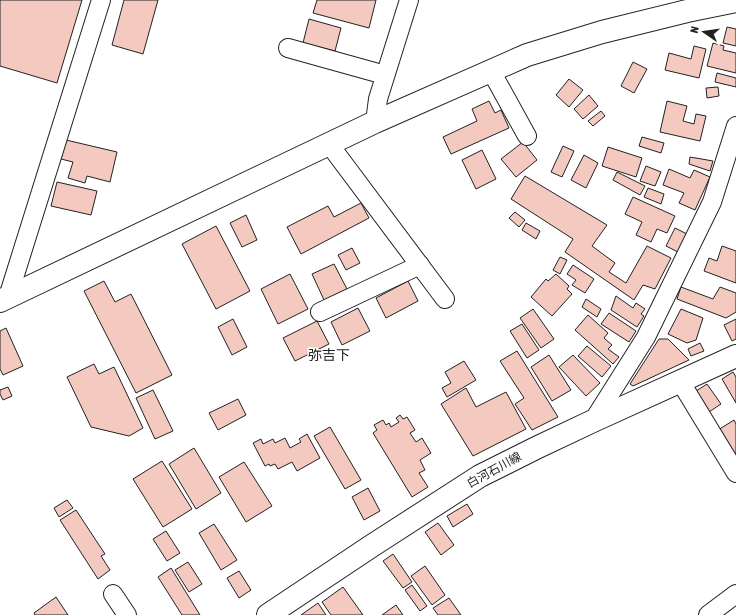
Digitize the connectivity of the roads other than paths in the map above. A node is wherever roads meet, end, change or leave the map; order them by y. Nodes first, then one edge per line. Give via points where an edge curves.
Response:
1 (101, 0) edge
2 (409, 0) edge
3 (736, 1) edge
4 (288, 48) dead end
5 (491, 70) junction
6 (385, 75) junction
7 (375, 122) junction
8 (736, 126) edge
9 (527, 136) dead end
10 (329, 144) junction
11 (420, 265) junction
12 (4, 299) edge
13 (445, 299) dead end
14 (320, 312) dead end
15 (736, 356) edge
16 (680, 381) junction
17 (593, 420) junction
18 (736, 473) edge
19 (113, 594) dead end
20 (736, 594) edge
21 (127, 615) edge
22 (268, 615) edge
23 (708, 615) edge

1 - 12 street
2 - 6 street
3 - 5 street via 602,32 527,54
4 - 6 street
5 - 7 street
5 - 9 street
6 - 7 street
7 - 10 street
8 - 17 street via 712,202 681,266 646,337
10 - 11 street
10 - 12 street
11 - 13 street
11 - 14 street
15 - 16 street, 白河石川線
16 - 17 street, 白河石川線
16 - 18 street
17 - 22 street, 白河石川線 via 480,476
19 - 21 street
20 - 23 street

